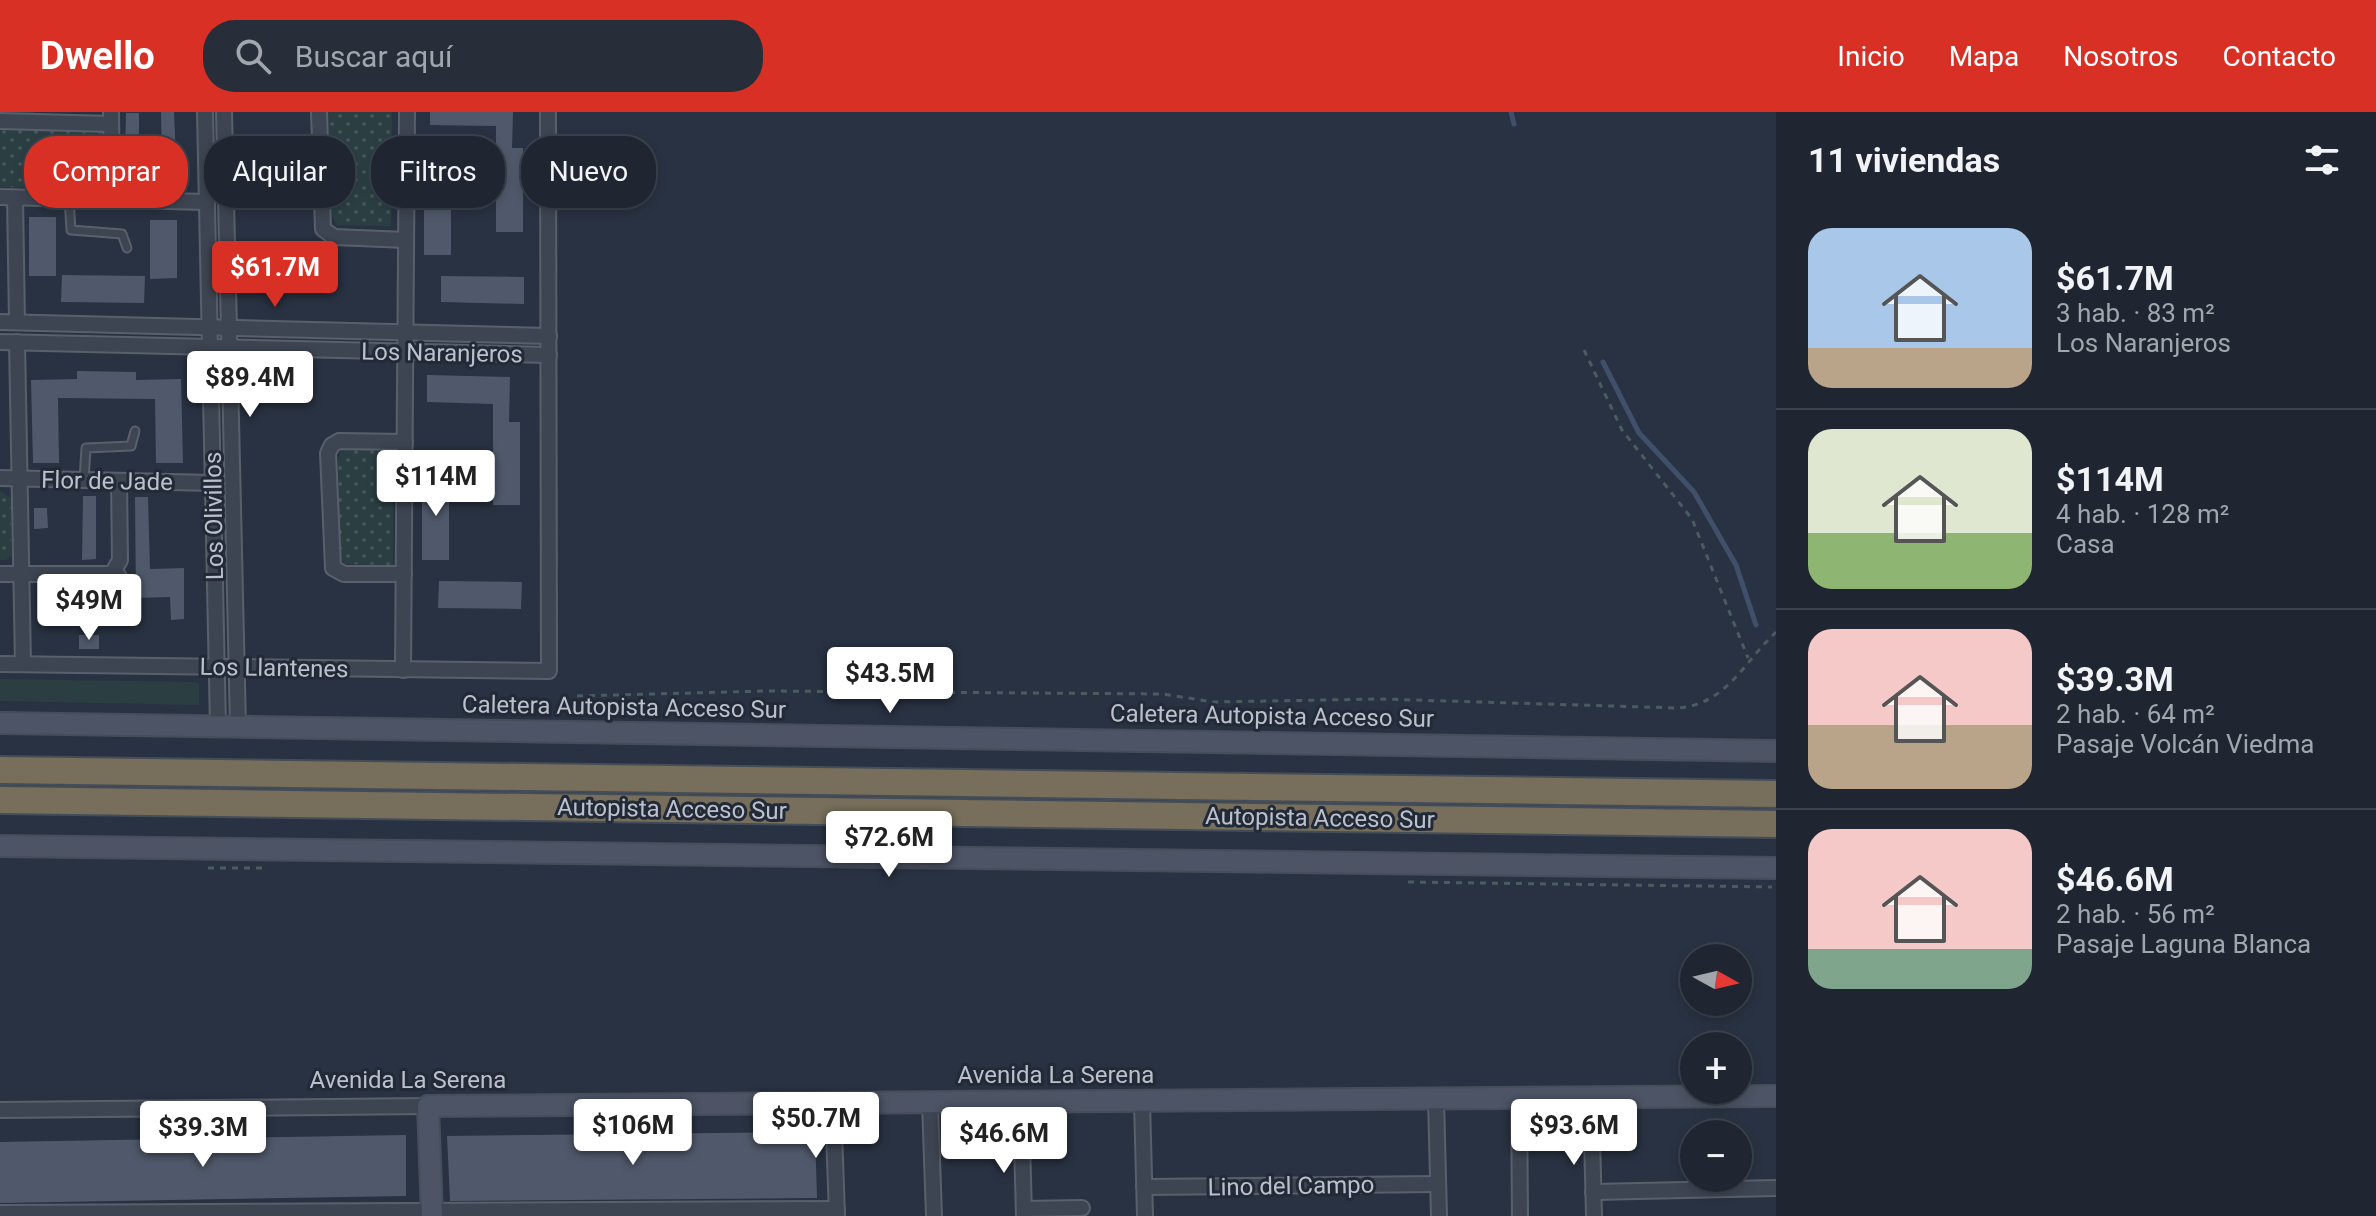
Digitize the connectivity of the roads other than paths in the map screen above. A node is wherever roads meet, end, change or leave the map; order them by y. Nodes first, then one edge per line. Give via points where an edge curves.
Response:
1 (205, 112) edge
2 (224, 112) edge
3 (319, 112) edge
4 (407, 112) edge
5 (548, 112) edge
6 (111, 118) edge
7 (0, 121) edge
8 (206, 136) edge
9 (7, 198) edge
10 (69, 208) edge
11 (207, 208) edge
12 (406, 240) junction
13 (127, 248) dead end
14 (0, 322) edge
15 (17, 322) junction
16 (209, 326) junction
17 (229, 327) junction
18 (406, 332) junction
19 (549, 336) junction
20 (0, 342) edge
21 (17, 342) junction
22 (210, 347) junction
23 (229, 348) junction
24 (405, 352) junction
25 (549, 355) junction
26 (135, 431) dead end
27 (405, 442) junction
28 (0, 478) edge
29 (20, 479) junction
30 (84, 480) junction
31 (119, 481) junction
32 (213, 483) junction
33 (115, 571) junction
34 (0, 574) edge
35 (404, 574) junction
36 (22, 575) junction
37 (126, 612) dead end
38 (0, 664) edge
39 (23, 664) junction
40 (217, 668) junction
41 (237, 668) junction
42 (403, 670) junction
43 (0, 723) edge
44 (228, 727) junction
45 (1776, 751) edge
46 (0, 770) edge
47 (1776, 794) edge
48 (0, 800) edge
49 (1776, 824) edge
50 (0, 846) edge
51 (1776, 868) edge
52 (1776, 1096) edge
53 (1591, 1097) junction
54 (1519, 1098) junction
55 (1436, 1099) junction
56 (1142, 1101) junction
57 (930, 1102) junction
58 (1021, 1102) junction
59 (833, 1103) junction
60 (428, 1106) junction
61 (0, 1110) edge
62 (1438, 1184) junction
63 (1144, 1187) junction
64 (1776, 1188) edge
65 (1593, 1192) junction
66 (1082, 1208) dead end
67 (1024, 1212) edge
68 (0, 1213) edge
69 (837, 1213) edge
70 (432, 1214) edge
71 (934, 1216) edge
72 (1145, 1216) edge
73 (1439, 1216) edge
74 (1520, 1216) edge
75 (1594, 1216) edge

1 - 8 street, Los Olivillos
2 - 17 street
3 - 12 street via 323,229 334,237
4 - 12 street
5 - 19 street
6 - 7 street
9 - 15 street
10 - 13 lane via 74,233 122,234
11 - 16 street, Los Olivillos
12 - 18 street
14 - 15 street, Los Naranjeros
15 - 16 street, Los Naranjeros
16 - 17 street, Los Naranjeros
16 - 22 street, Los Olivillos
17 - 18 street, Los Naranjeros
17 - 23 street
18 - 19 street, Los Naranjeros
18 - 24 street
19 - 25 street
20 - 21 street, Los Naranjeros
21 - 22 street, Los Naranjeros
21 - 29 street
22 - 23 street, Los Naranjeros
22 - 32 street, Los Olivillos
23 - 24 street, Los Naranjeros
23 - 41 street
24 - 25 street, Los Naranjeros
24 - 27 street
25 - 42 street, Los Llantenes via 549,671
26 - 30 lane via 131,446 86,448
27 - 35 street
27 - 35 street via 339,441 328,453 333,568 344,574
28 - 29 street, Flor de Jade
29 - 30 street, Flor de Jade
29 - 36 street
30 - 31 street, Flor de Jade
31 - 32 street, Flor de Jade
31 - 33 street via 121,553
32 - 40 street, Los Olivillos
33 - 36 street via 102,577
33 - 37 street via 125,586
34 - 36 street
35 - 42 street
36 - 39 street
38 - 39 street, Los Llantenes
39 - 40 street, Los Llantenes
40 - 41 street, Los Llantenes
40 - 44 street, Los Olivillos
41 - 42 street, Los Llantenes
41 - 44 street
43 - 44 main road, Caletera Autopista Acceso Sur
44 - 45 main road, Caletera Autopista Acceso Sur
46 - 47 highway, Autopista Acceso Sur
48 - 49 highway, Autopista Acceso Sur
50 - 51 main road
52 - 53 main road, Avenida La Serena
53 - 54 main road, Avenida La Serena
53 - 65 street
54 - 55 main road, Avenida La Serena
54 - 74 street
55 - 56 main road, Avenida La Serena
55 - 62 street
56 - 58 main road, Avenida La Serena
56 - 63 street
57 - 58 main road, Avenida La Serena
57 - 59 main road, Avenida La Serena
57 - 71 street
58 - 67 street
59 - 60 main road, Avenida La Serena
59 - 69 street
60 - 61 street, Avenida La Serena
60 - 70 main road
62 - 63 street, Lino del Campo
62 - 73 street
63 - 72 street
64 - 65 street
65 - 75 street
66 - 67 street
68 - 70 street
69 - 70 street

